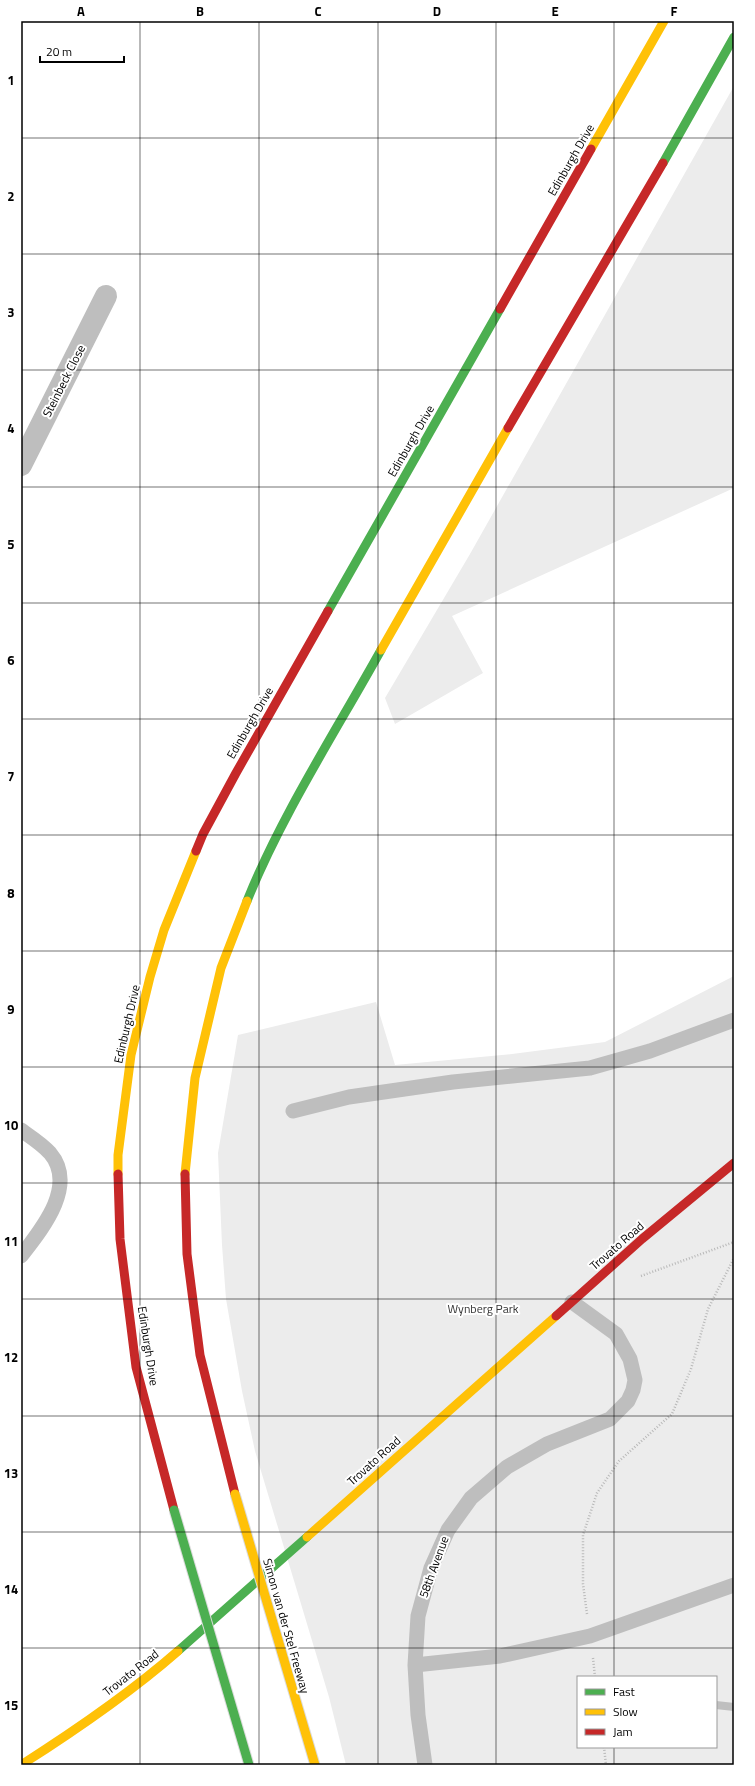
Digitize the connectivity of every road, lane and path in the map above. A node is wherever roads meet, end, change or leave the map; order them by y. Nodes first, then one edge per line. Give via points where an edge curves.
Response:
1 (664, 21) edge
2 (734, 37) edge
3 (106, 296) dead end
4 (21, 466) edge
5 (734, 1020) edge
6 (293, 1111) dead end
7 (21, 1130) edge
8 (734, 1162) edge
9 (734, 1242) edge
10 (21, 1256) edge
11 (734, 1258) edge
12 (638, 1277) dead end
13 (572, 1302) junction
14 (734, 1585) edge
15 (590, 1636) junction
16 (415, 1664) junction
17 (604, 1748) edge
18 (21, 1765) edge
19 (248, 1765) edge
20 (315, 1765) edge
21 (425, 1765) edge
22 (606, 1765) edge

1 - 19 main road, Edinburgh Drive, bridge via 203,834 164,930 131,1055 118,1162 120,1238 136,1367 174,1510
2 - 20 main road, Simon van der Stel Freeway, bridge via 469,495 293,806 259,871 221,968 195,1078 185,1169 187,1254 200,1355 235,1494
3 - 4 street, Steinbeck Close
5 - 6 lane via 590,1068 453,1082 356,1096
7 - 10 lane via 50,1153 60,1178 59,1194 54,1208
8 - 13 main road, Trovato Road
9 - 12 path
11 - 15 path via 708,1309 691,1369 672,1414 619,1461 597,1493 583,1535 583,1584
13 - 16 lane, 58th Avenue via 616,1334 630,1359 635,1380 633,1390 628,1401 610,1419 547,1444 507,1467 471,1498 448,1530 431,1568 418,1616
13 - 18 main road, Trovato Road via 144,1681 70,1734
14 - 15 lane
15 - 16 lane via 500,1656
16 - 21 lane, 58th Avenue via 418,1715
17 - 22 path

